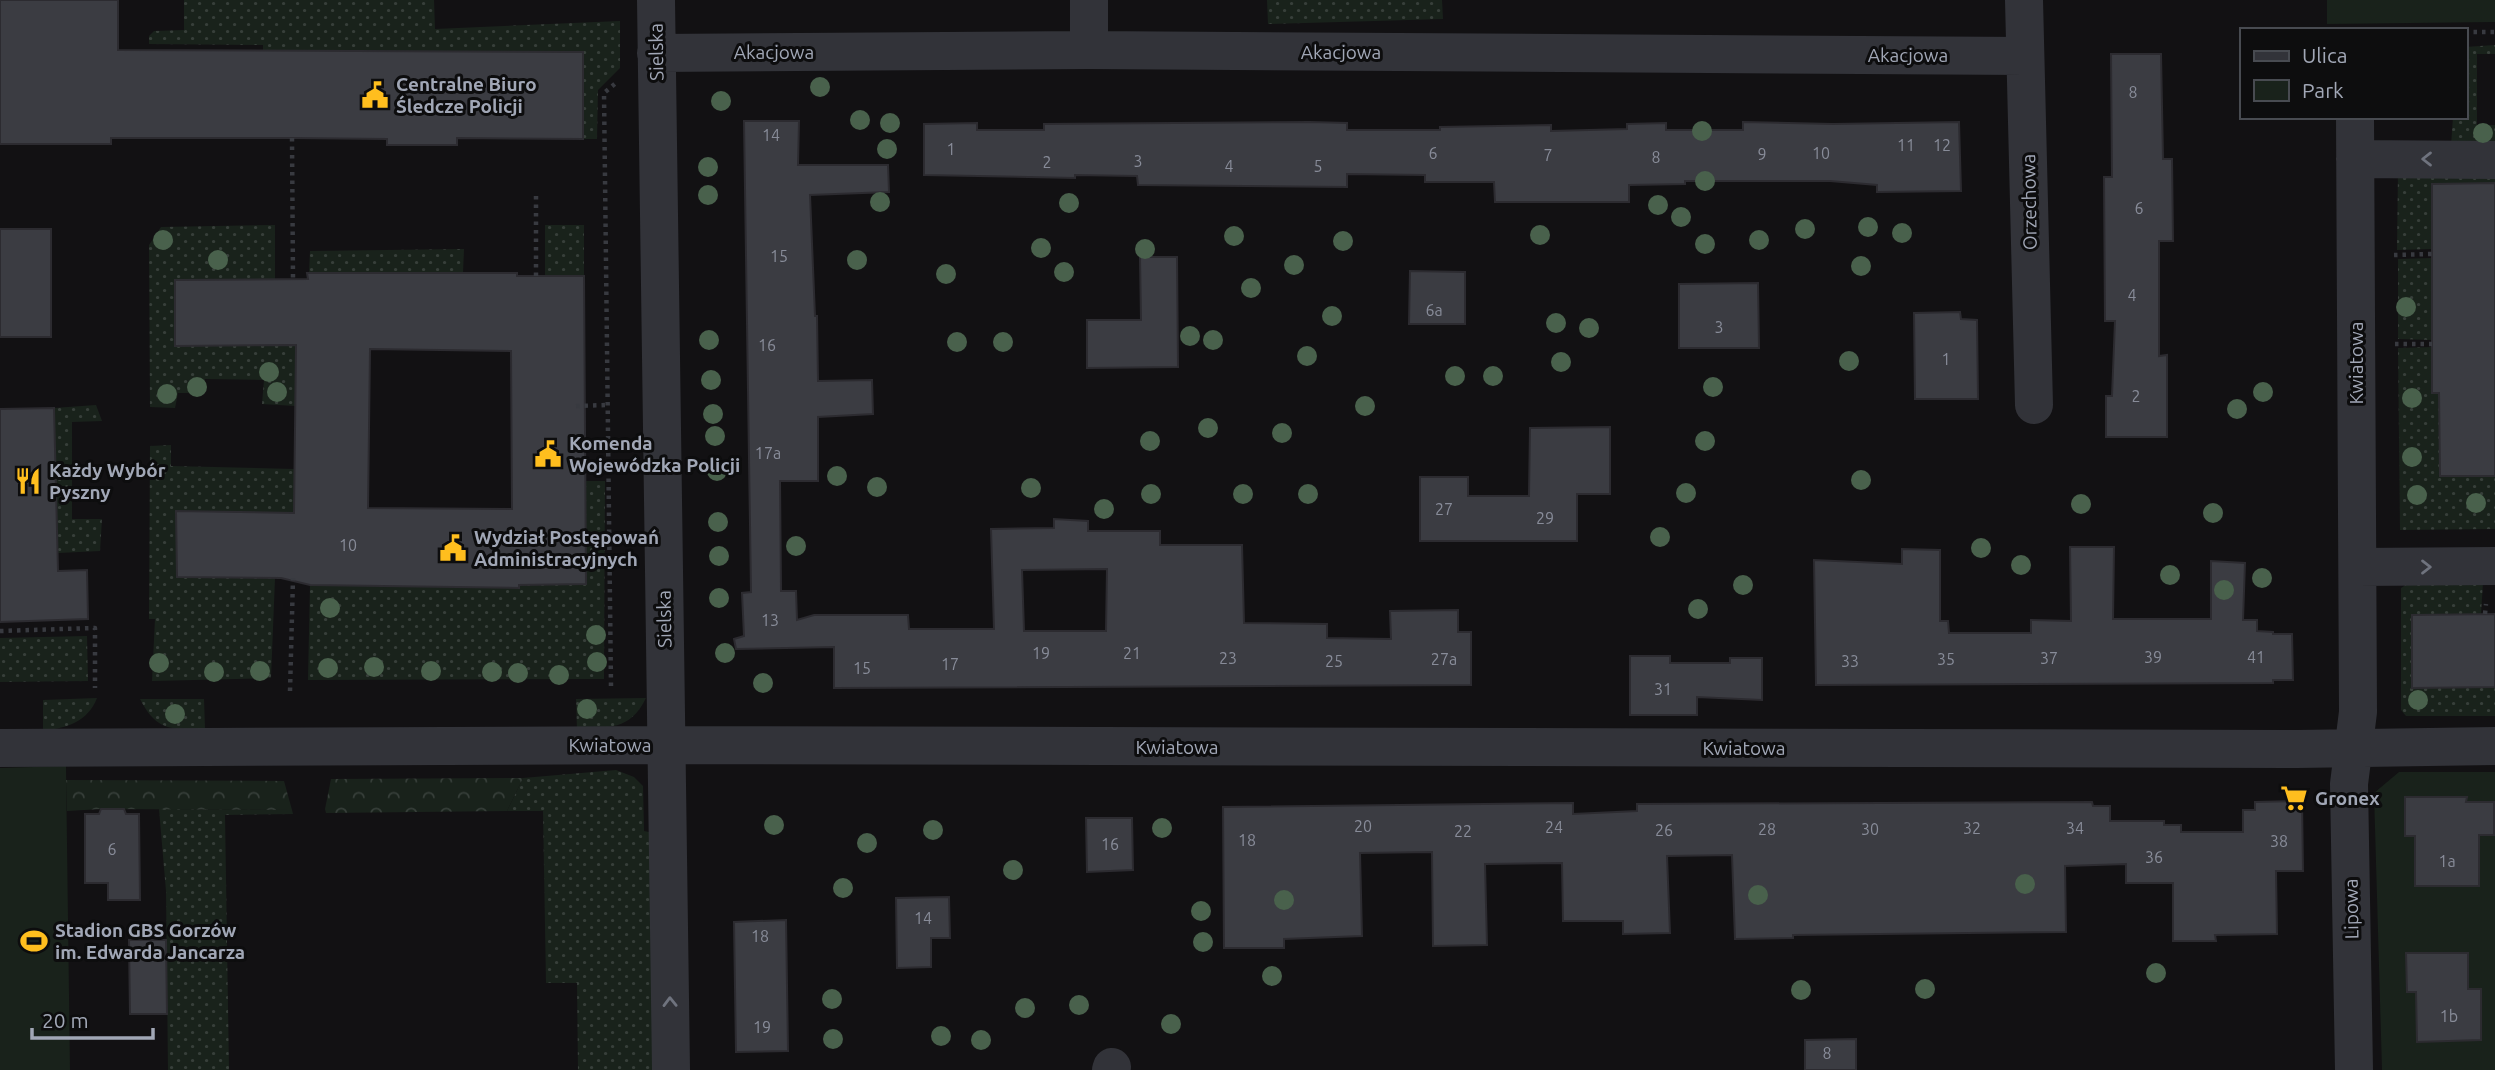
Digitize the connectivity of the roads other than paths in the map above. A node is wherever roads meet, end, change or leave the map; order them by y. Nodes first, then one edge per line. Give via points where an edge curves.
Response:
1 (656, 0) edge
2 (1089, 0) edge
3 (2024, 0) edge
4 (1089, 50) junction
5 (656, 52) junction
6 (2025, 56) junction
7 (2355, 119) edge
8 (2355, 159) junction
9 (2495, 160) edge
10 (2035, 405) dead end
11 (2495, 566) edge
12 (2358, 567) junction
13 (666, 745) junction
14 (2495, 746) edge
15 (0, 748) edge
16 (2354, 748) junction
17 (671, 1070) edge
18 (2354, 1070) edge

1 - 5 street, Sielska
2 - 4 street
3 - 6 street, Orzechowa
4 - 5 street, Akacjowa
4 - 6 street, Akacjowa
5 - 13 street, Sielska
6 - 10 street, Orzechowa
7 - 8 street, Kwiatowa
9 -> 8 street
8 - 12 street, Kwiatowa
12 -> 11 street
12 - 16 street, Kwiatowa
13 - 15 street, Kwiatowa
13 - 16 street, Kwiatowa
17 -> 13 street, Sielska
14 - 16 street, Kwiatowa
16 - 18 street, Lipowa via 2349,785

